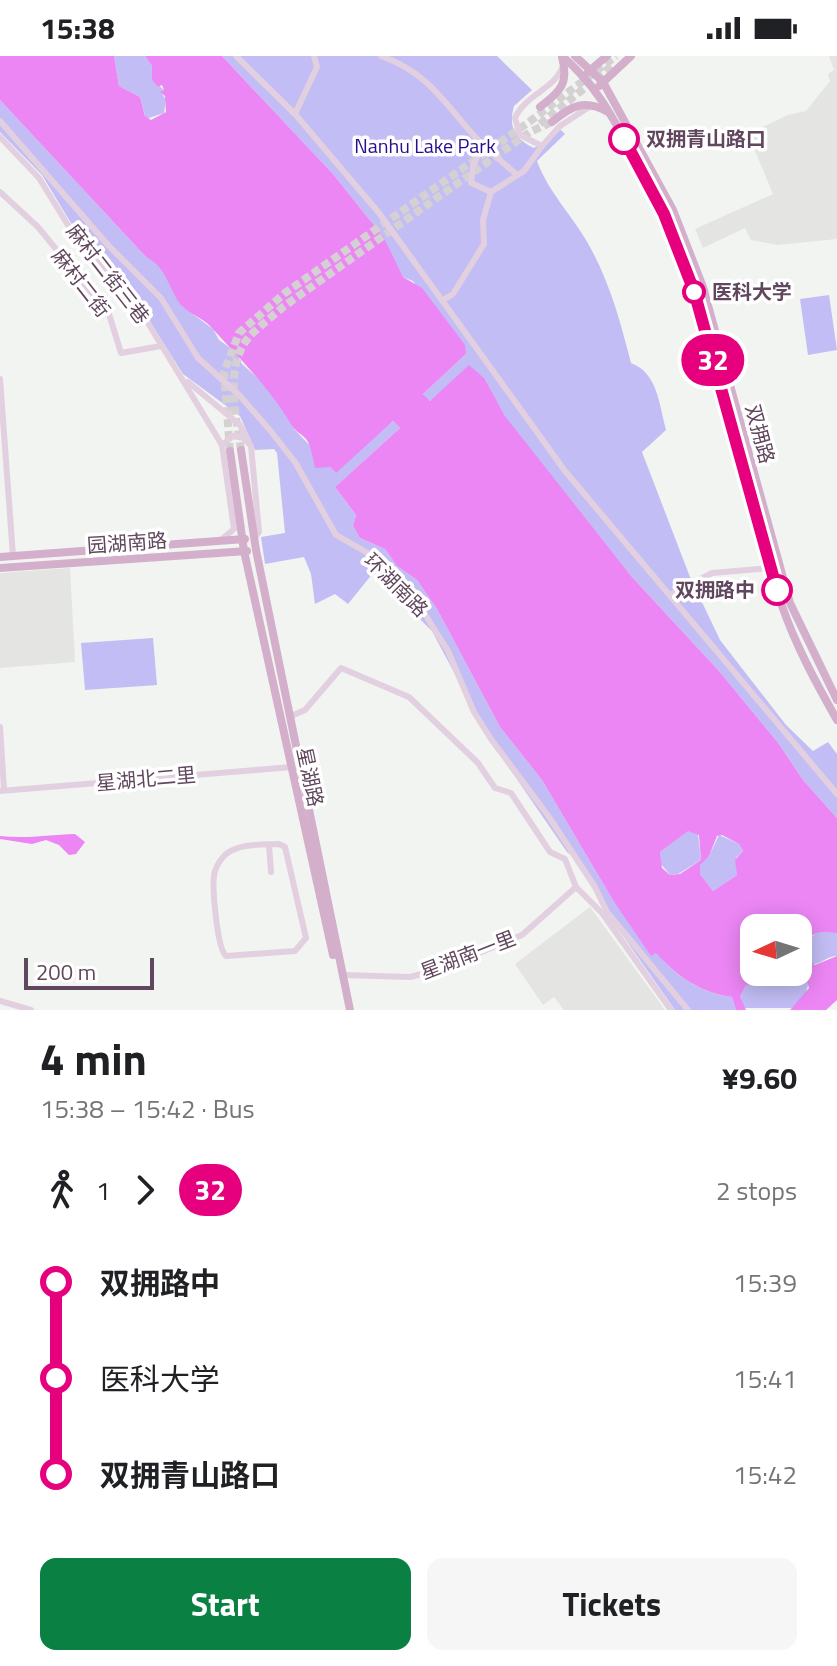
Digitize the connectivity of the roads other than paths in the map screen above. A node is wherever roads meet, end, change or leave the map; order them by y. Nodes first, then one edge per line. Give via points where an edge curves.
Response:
1 (236, 56) edge
2 (314, 56) edge
3 (381, 56) edge
4 (562, 56) edge
5 (575, 56) edge
6 (607, 56) edge
7 (631, 56) edge
8 (615, 71) junction
9 (588, 72) junction
10 (600, 86) junction
11 (615, 103) junction
12 (593, 104) junction
13 (540, 107) dead end
14 (295, 114) junction
15 (610, 114) junction
16 (0, 121) edge
17 (552, 122) tunnel mouth
18 (0, 137) edge
19 (483, 144) junction
20 (542, 146) junction
21 (517, 175) junction
22 (0, 192) edge
23 (491, 192) junction
24 (443, 300) junction
25 (161, 346) junction
26 (182, 377) junction
27 (0, 379) edge
28 (222, 445) junction
29 (246, 448) junction
30 (230, 451) tunnel mouth
31 (254, 538) junction
32 (243, 539) junction
33 (221, 540) junction
34 (256, 550) junction
35 (244, 551) junction
36 (13, 556) junction
37 (0, 557) edge
38 (0, 568) edge
39 (770, 568) junction
40 (670, 595) junction
41 (837, 700) edge
42 (291, 716) junction
43 (837, 720) edge
44 (0, 727) edge
45 (292, 767) junction
46 (2, 791) edge
47 (837, 794) edge
48 (269, 845) junction
49 (271, 872) dead end
50 (576, 887) junction
51 (342, 975) junction
52 (0, 1001) edge
53 (31, 1010) edge
54 (348, 1010) edge
55 (671, 1010) edge
56 (688, 1010) edge

1 - 14 street
2 - 14 street via 317,67
3 - 19 street via 407,66 442,95
4 - 9 main road, 双拥路
4 - 13 main road via 567,74 563,88
4 - 20 street via 557,79 520,105 515,118 520,135
5 - 9 main road, 双拥路
6 - 9 main road
7 - 8 main road
8 - 10 main road
8 - 11 main road
9 - 10 main road, 双拥路
10 - 11 main road, 双拥路
10 - 15 main road, 双拥路
11 - 41 main road, 双拥路 via 673,210 703,287 790,603
12 - 15 main road
12 - 17 main road via 579,104
12 - 20 street
14 - 24 street via 379,213
15 - 39 main road, 双拥路 via 664,214 694,291
16 - 56 street, 环湖南路 via 161,298 198,358 269,429 295,462 336,535 366,552 423,610 491,739 549,817 607,912
18 - 25 street, 麻村二街三巷 via 39,178 74,235 137,305
19 - 21 street
19 - 23 street via 471,183
20 - 21 street via 533,163
21 - 23 street
22 - 25 street, 麻村二街 via 38,227 109,314 121,353
23 - 24 street via 483,220 484,244 453,294
24 - 40 street via 565,471
25 - 26 street, 麻村二街三巷
26 - 28 street
26 - 29 street via 240,425
27 - 36 street
28 - 29 street via 233,436 243,438
28 - 33 street via 234,529
29 - 31 main road, 星湖路
30 - 32 main road, 星湖路
31 - 32 main road, 园湖南路
31 - 34 main road, 星湖路
32 - 33 main road, 园湖南路
32 - 35 main road, 星湖路
33 - 36 main road, 园湖南路
34 - 35 main road, 园湖南路
34 - 42 main road, 星湖路
35 - 38 main road, 园湖南路
35 - 45 main road, 星湖路
36 - 37 main road, 园湖南路
39 - 40 street via 712,573
39 - 43 main road, 双拥路 via 807,667
40 - 47 street
42 - 50 street via 305,710 341,668 409,697 478,763 495,788 511,793 550,852 565,859
42 - 51 main road, 星湖路
44 - 46 street
45 - 46 street, 星湖北二里
45 - 54 main road, 星湖路
48 - 48 street via 285,847 306,938 295,951 226,956 220,948 214,874 232,850
48 - 49 street
50 - 51 street, 星湖南一里 via 522,935 441,969 410,977
50 - 55 street via 602,913
51 - 54 main road, 星湖路
52 - 53 street

